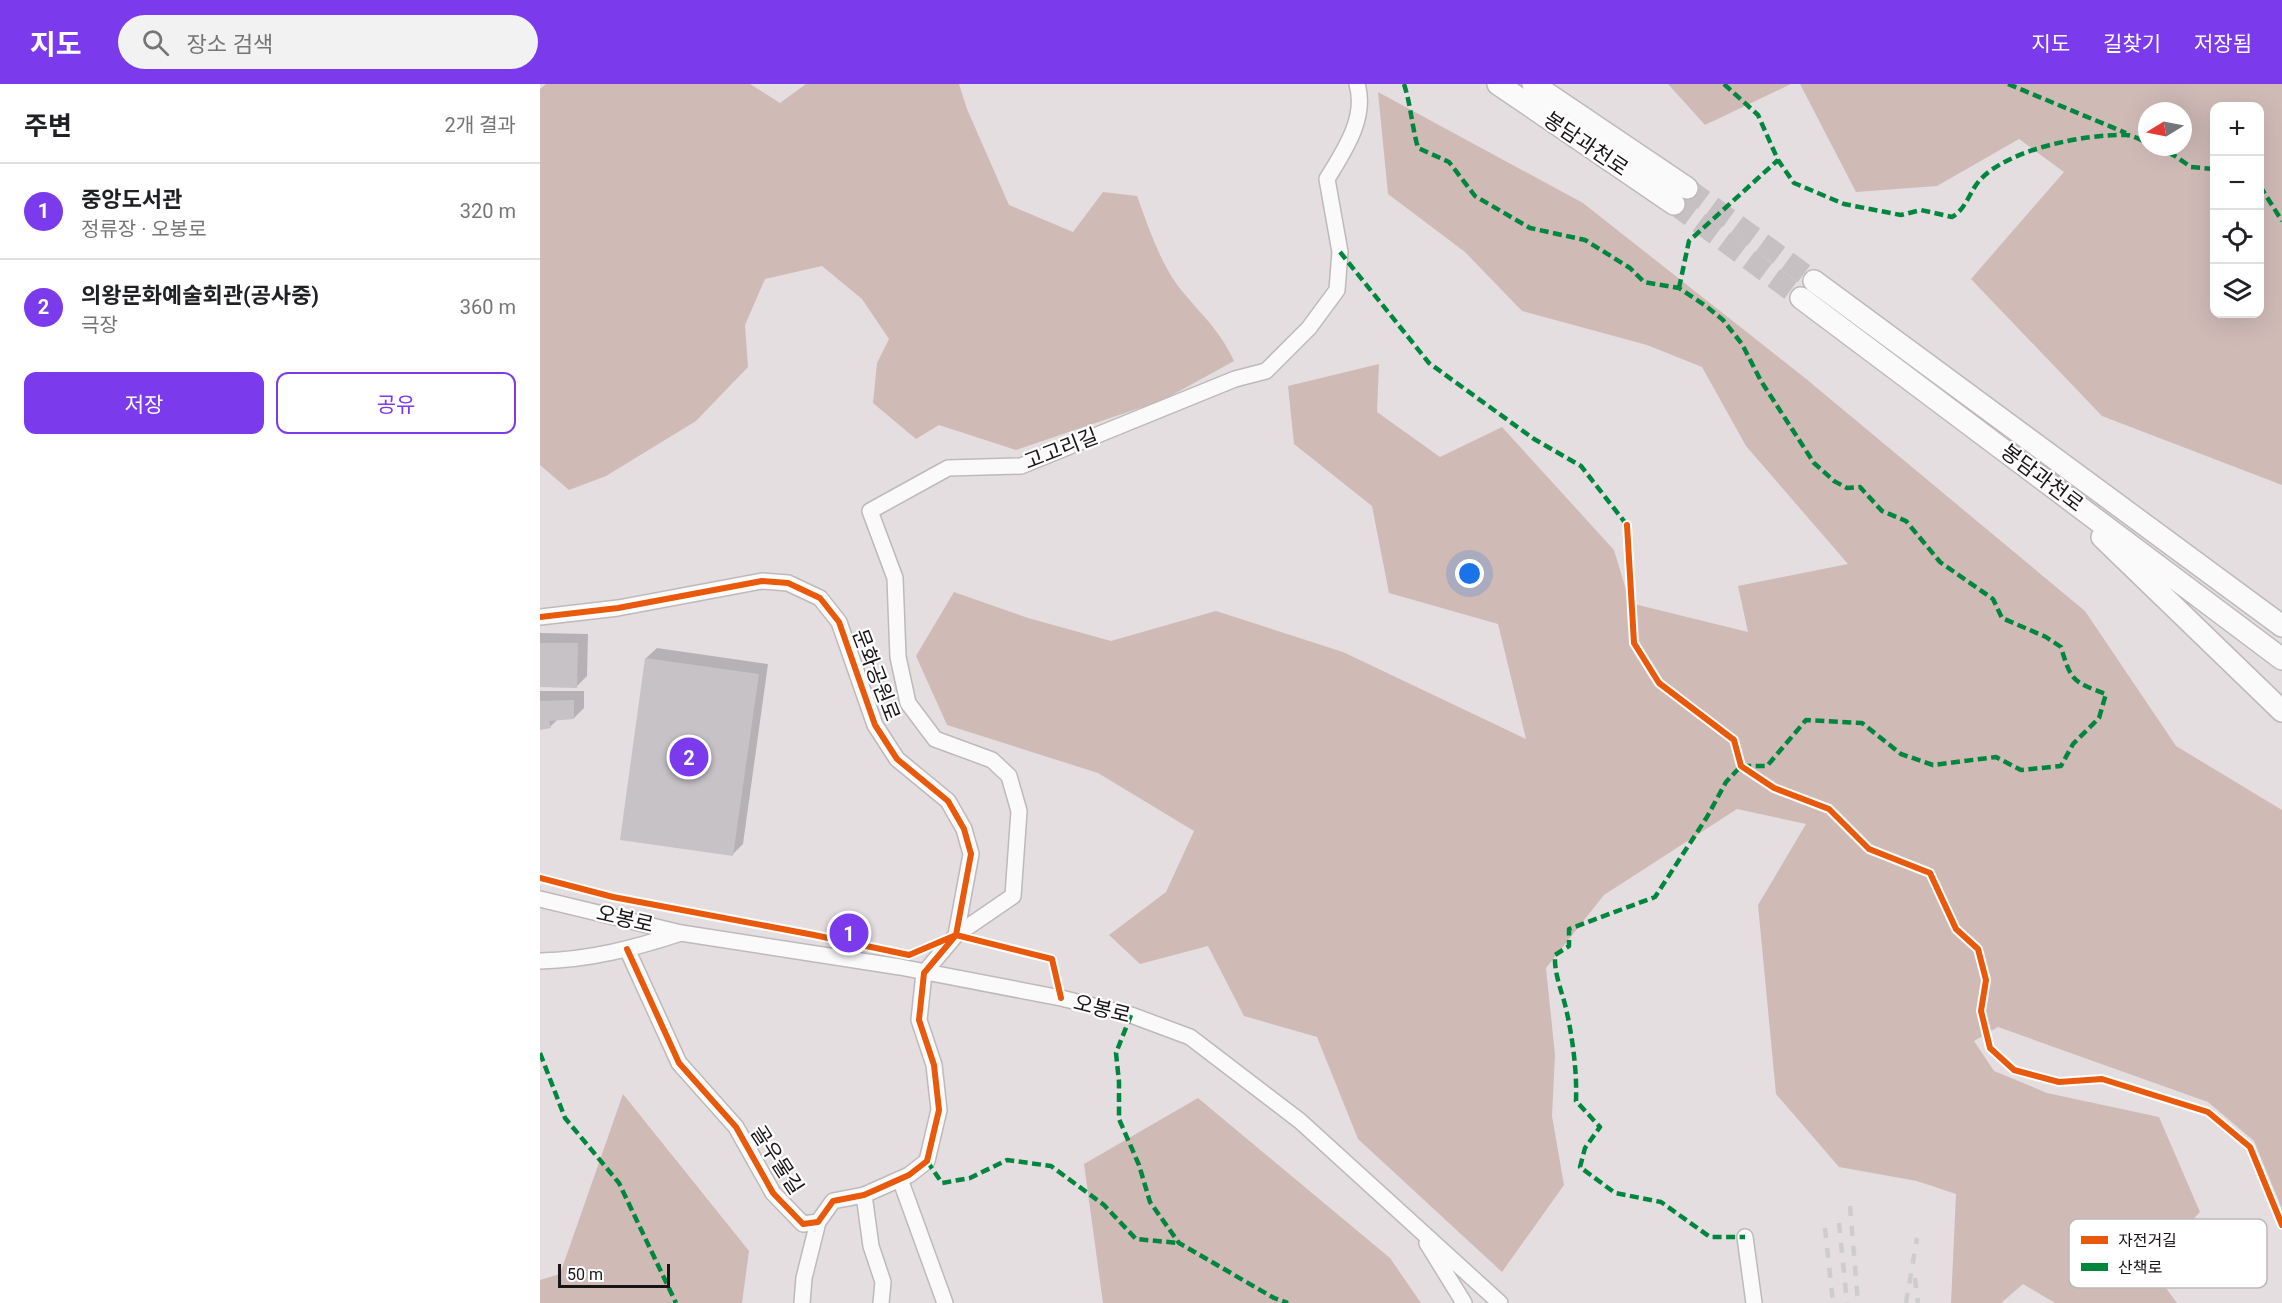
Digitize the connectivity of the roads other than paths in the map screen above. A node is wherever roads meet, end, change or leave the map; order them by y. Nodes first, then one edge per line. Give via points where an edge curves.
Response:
1 (1357, 84) edge
2 (1498, 84) edge
3 (1533, 84) edge
4 (2030, 468) junction
5 (540, 617) edge
6 (2282, 626) edge
7 (2282, 659) edge
8 (2282, 711) edge
9 (540, 899) edge
10 (681, 933) junction
11 (956, 935) junction
12 (627, 949) junction
13 (540, 961) edge
14 (924, 973) junction
15 (900, 1179) junction
16 (864, 1195) junction
17 (818, 1222) junction
18 (1416, 1225) junction
19 (1745, 1237) dead end
20 (802, 1303) edge
21 (881, 1303) edge
22 (945, 1303) edge
23 (1464, 1303) edge
24 (1500, 1303) edge
25 (1754, 1303) edge

1 - 11 street, 고고리길 via 1361,98 1352,138 1327,179 1340,252 1337,290 1309,328 1266,371 1235,379 1021,466 948,468 870,511 895,579 898,657 908,704 935,739 992,760 1009,776 1019,811 1013,896
2 - 3 highway, 봉담과천로 via 1681,196
4 - 6 highway, 봉담과천로 via 1807,290
4 - 7 highway, 봉담과천로
4 - 8 highway
5 - 11 street, 문화공원로 via 618,608 762,581 788,583 820,598 839,622 875,724 897,759 948,801 964,829 971,854
9 - 10 street, 오봉로
10 - 12 street
10 - 14 street, 오봉로
11 - 14 street, 문화공원로
12 - 13 street via 575,960
12 - 17 street, 골우물길 via 679,1063 736,1127 773,1193 803,1224
14 - 15 street, 골우물길 via 919,1020 934,1065 939,1110 927,1161
14 - 18 street, 오봉로 via 1061,998 1131,1015 1190,1037 1300,1121
15 - 16 street, 골우물길
15 - 22 street
16 - 17 street, 골우물길 via 833,1201
16 - 21 street via 872,1246 883,1282
17 - 20 street
18 - 23 street
18 - 24 street, 오봉로
19 - 25 street

